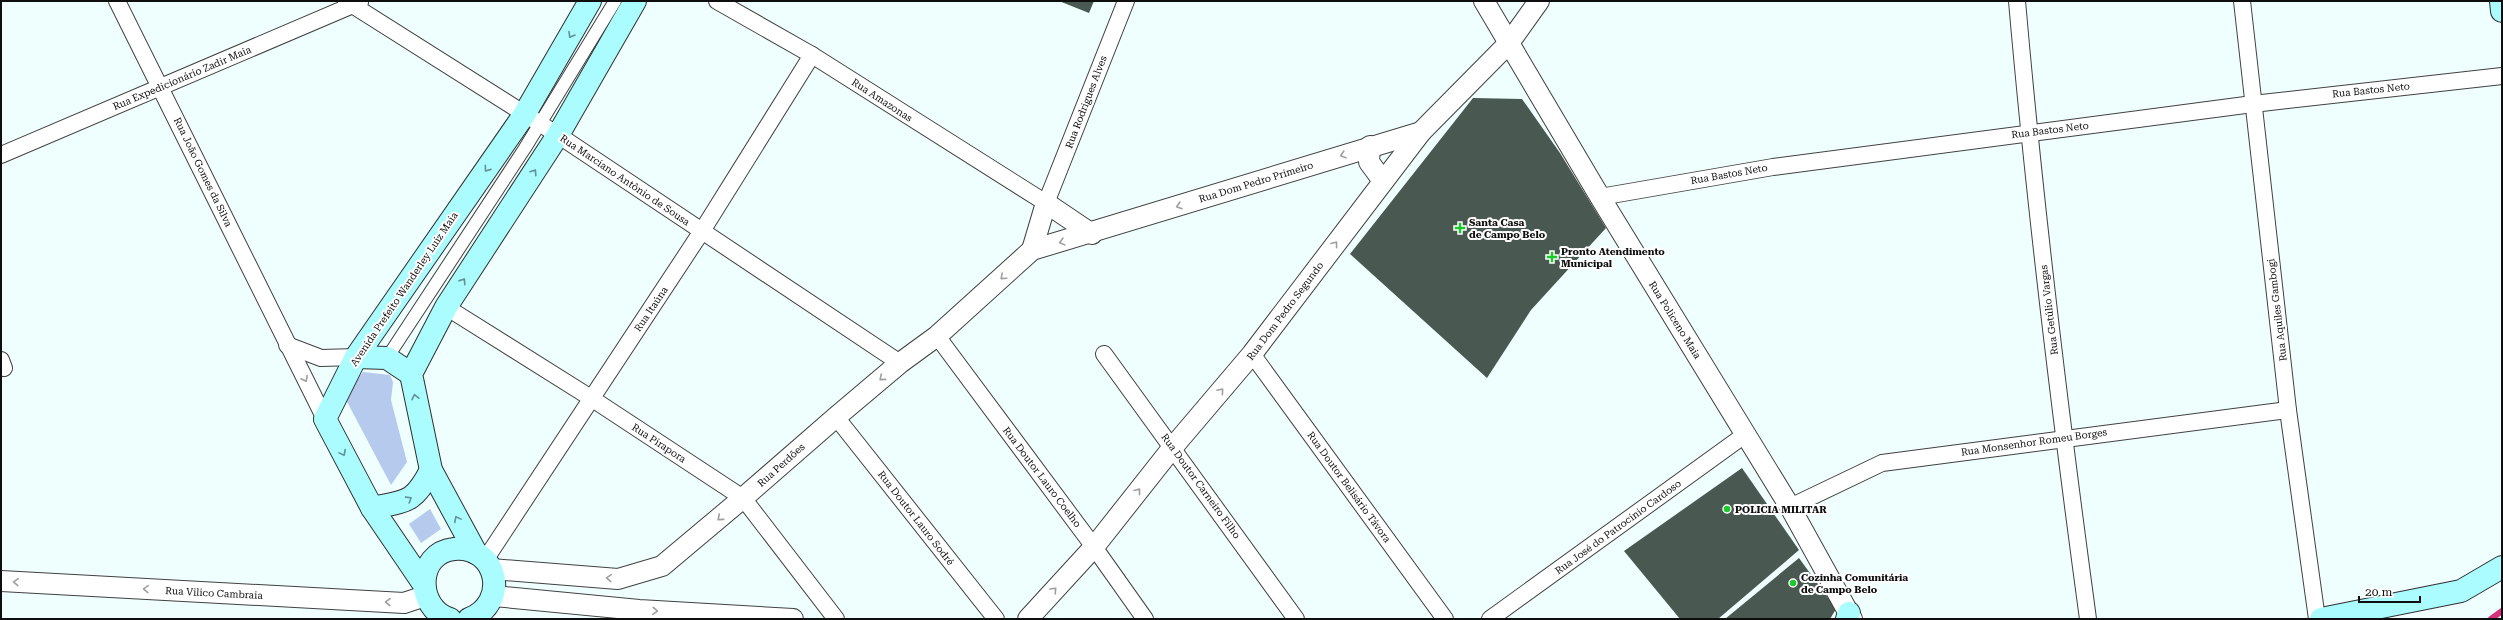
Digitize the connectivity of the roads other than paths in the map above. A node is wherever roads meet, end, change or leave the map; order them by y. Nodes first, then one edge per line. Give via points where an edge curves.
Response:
1 (117, 1) edge
2 (590, 1) edge
3 (615, 1) edge
4 (635, 1) edge
5 (716, 1) edge
6 (1126, 1) edge
7 (1484, 1) edge
8 (1540, 1) edge
9 (2017, 1) edge
10 (2242, 1) edge
11 (2501, 1) edge
12 (354, 2) edge
13 (2502, 11) edge
14 (1509, 43) junction
15 (812, 56) junction
16 (2502, 76) edge
17 (161, 87) junction
18 (2253, 104) junction
19 (541, 125) junction
20 (1420, 132) junction
21 (2028, 132) junction
22 (1370, 146) junction
23 (1, 155) edge
24 (1383, 181) junction
25 (1600, 197) junction
26 (1046, 203) junction
27 (702, 231) junction
28 (1092, 234) junction
29 (1032, 250) junction
30 (446, 307) junction
31 (937, 336) junction
32 (287, 345) junction
33 (1104, 354) dead end
34 (1252, 354) junction
35 (356, 357) junction
36 (387, 358) junction
37 (900, 362) junction
38 (411, 374) junction
39 (592, 398) junction
40 (2288, 410) junction
41 (836, 417) junction
42 (325, 419) junction
43 (1746, 434) junction
44 (2064, 438) junction
45 (1173, 447) junction
46 (431, 470) junction
47 (744, 498) junction
48 (1790, 507) junction
49 (372, 508) junction
50 (1094, 547) junction
51 (484, 561) junction
52 (2502, 567) edge
53 (1, 581) edge
54 (494, 596) junction
55 (539, 601) junction
56 (434, 605) edge
57 (616, 614) edge
58 (1849, 617) edge
59 (475, 618) edge
60 (551, 619) edge
61 (793, 619) edge
62 (836, 619) edge
63 (996, 619) edge
64 (1028, 619) edge
65 (1145, 619) edge
66 (1296, 619) edge
67 (1445, 619) edge
68 (1490, 619) edge
69 (2088, 619) edge
70 (2317, 619) edge
71 (2321, 619) edge

1 - 17 street, Rua João Gomes da Silva
2 -> 19 main road, Avenida Prefeito Wanderley Luiz Maia
3 - 19 street
4 - 19 main road, Avenida Prefeito Wanderley Luiz Maia
5 - 15 street, Rua Amazonas
6 - 26 street, Rua Rodrigues Alves
7 - 14 street, Rua Policeno Maia
8 - 14 street, Rua Dom Pedro Segundo
9 - 21 street, Rua Getúlio Vargas
10 - 18 street, Rua Aquiles Gambogi
11 - 13 main road
12 - 17 street, Rua Expedicionário Zadir Maia
12 - 19 street, Rua Marciano Antônio de Sousa
14 - 20 street, Rua Dom Pedro Segundo
14 - 25 street, Rua Policeno Maia
15 - 26 street, Rua Amazonas
15 - 27 street, Rua Itaúna
16 - 18 street, Rua Bastos Neto
17 - 23 street, Rua Expedicionário Zadir Maia
17 - 32 street, Rua João Gomes da Silva
18 - 21 street, Rua Bastos Neto
18 - 40 street, Rua Aquiles Gambogi
19 - 27 street, Rua Marciano Antônio de Sousa
30 -> 19 main road, Avenida Prefeito Wanderley Luiz Maia
19 -> 35 main road, Avenida Prefeito Wanderley Luiz Maia
19 - 36 street
20 - 22 street, Rua Dom Pedro Primeiro
20 - 24 street, Rua Dom Pedro Segundo
21 - 25 street, Rua Bastos Neto via 1773,166
21 - 44 street, Rua Getúlio Vargas
22 - 24 street via 1369,162
22 -> 28 street, Rua Dom Pedro Primeiro
34 -> 24 street, Rua Dom Pedro Segundo
25 - 43 street, Rua Policeno Maia
26 - 28 street
26 - 29 street
27 - 37 street, Rua Marciano Antônio de Sousa
27 - 39 street, Rua Itaúna
28 -> 29 street, Rua Dom Pedro Primeiro
29 -> 31 street, Rua Perdões
30 - 38 main road, Avenida Prefeito Wanderley Luiz Maia
30 - 39 street, Rua Pirapora
31 - 37 street, Rua Perdões
31 - 50 street, Rua Doutor Lauro Coelho
32 - 35 street via 321,358
32 -> 42 street, Rua João Gomes da Silva
33 - 45 street, Rua Doutor Carneiro Filho
45 -> 34 street, Rua Dom Pedro Segundo
34 - 67 street, Rua Doutor Belisário Távora
35 - 36 main road
35 - 42 main road, Avenida Prefeito Wanderley Luiz Maia
36 - 38 main road
37 -> 41 street, Rua Perdões
46 -> 38 main road
39 - 47 street, Rua Pirapora
39 - 51 street, Rua Itaúna
40 - 44 street, Rua Monsenhor Romeu Borges
40 - 70 street, Rua Aquiles Gambogi
41 - 47 street, Rua Perdões
41 - 63 street, Rua Doutor Lauro Sodré
42 -> 49 main road
43 - 48 street, Rua Policeno Maia
43 - 68 street, Rua José do Patrocínio Cardoso
44 - 48 street, Rua Monsenhor Romeu Borges via 1882,463
44 - 69 street, Rua Getúlio Vargas
50 -> 45 street, Rua Dom Pedro Segundo
45 - 66 street, Rua Doutor Carneiro Filho
49 -> 46 main road via 403,502 420,491
51 -> 46 main road
47 -> 51 street, Rua Perdões via 662,566 618,578
47 - 62 street, Rua Pirapora
48 - 58 street, Rua Policeno Maia
49 - 56 main road
64 -> 50 street, Rua Dom Pedro Segundo
50 - 65 street, Rua Doutor Lauro Coelho
51 - 54 main road via 495,582
51 - 56 main road via 465,549 453,549 432,561 426,571
52 - 71 main road via 2461,591
56 -> 53 street, Rua Vilico Cambraia
54 - 55 street
54 - 59 main road via 487,608
55 - 57 street
55 - 60 street
57 -> 61 street

